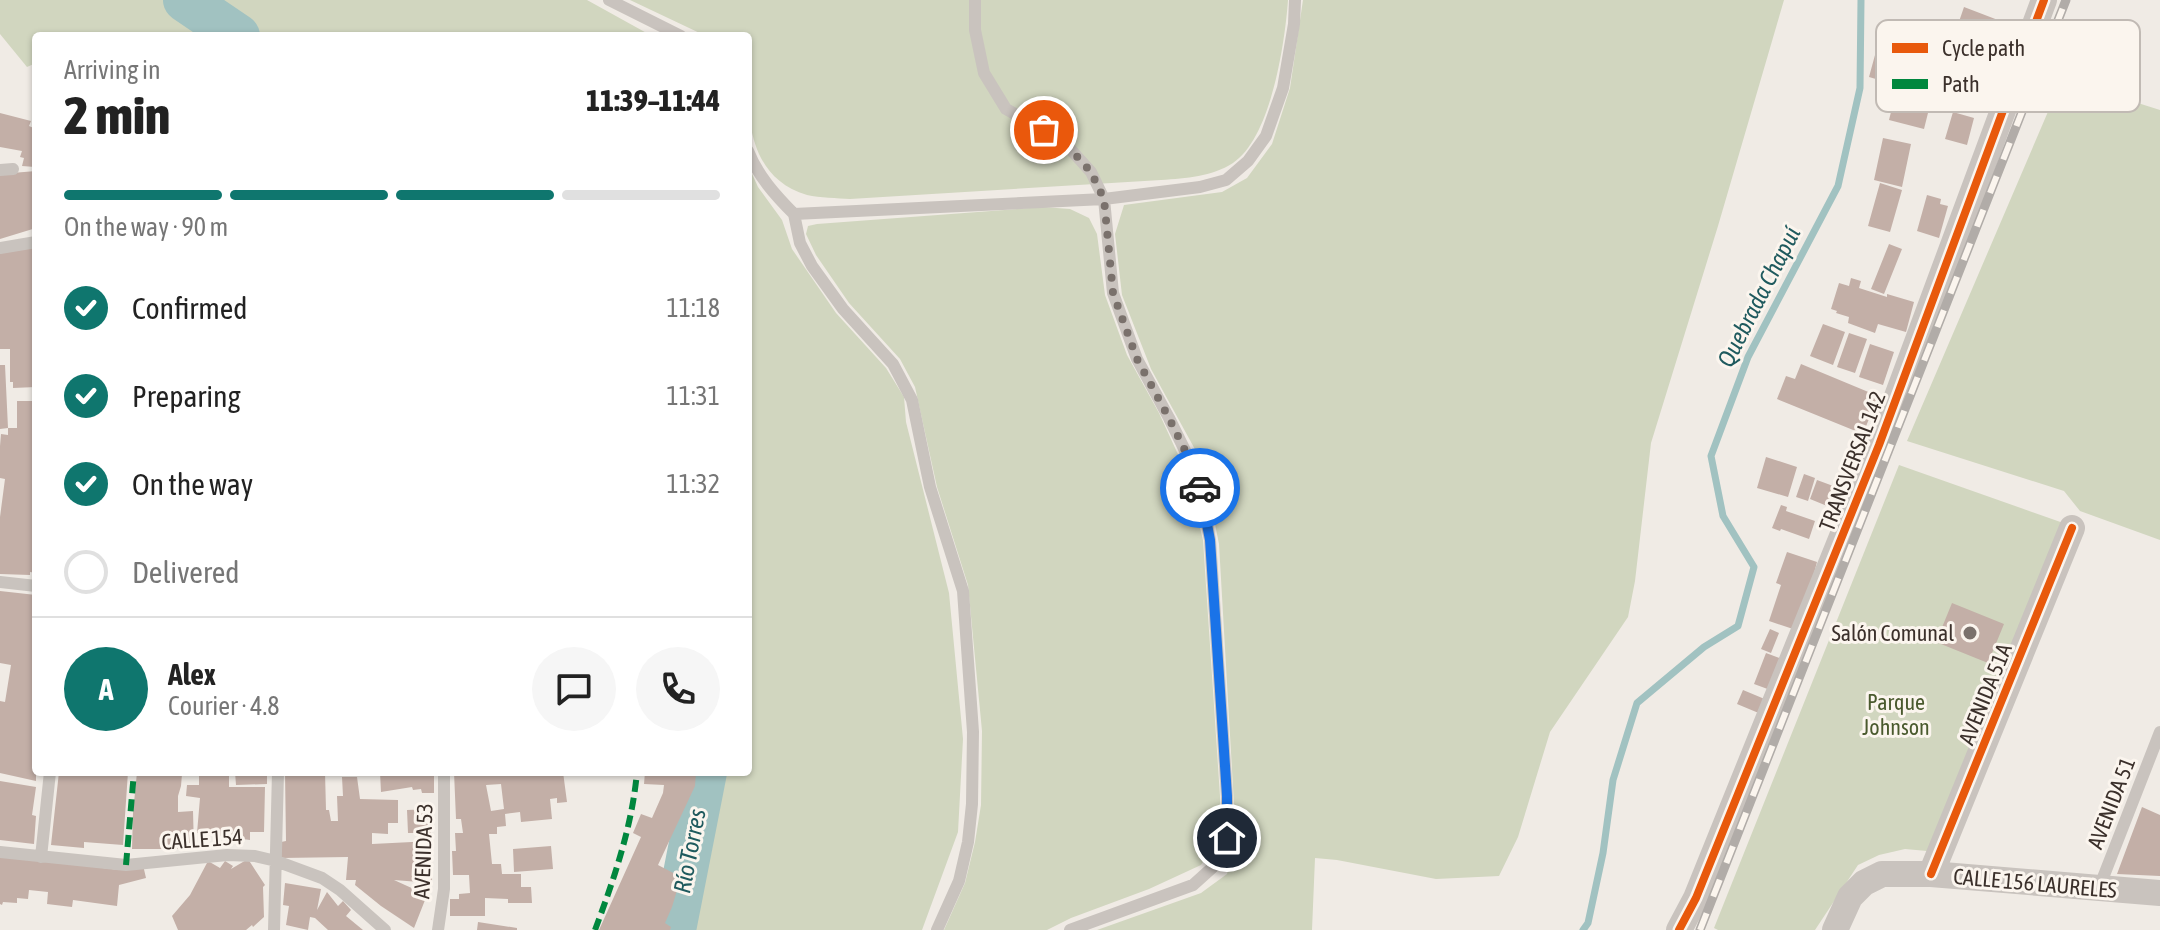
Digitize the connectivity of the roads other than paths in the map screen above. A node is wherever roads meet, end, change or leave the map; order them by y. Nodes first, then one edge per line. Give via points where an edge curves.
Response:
1 (609, 0) edge
2 (975, 0) edge
3 (1295, 0) edge
4 (2044, 0) edge
5 (2037, 20) edge
6 (673, 32) edge
7 (2002, 112) edge
8 (752, 161) edge
9 (1104, 199) junction
10 (794, 214) junction
11 (32, 243) edge
12 (0, 248) edge
13 (2072, 528) dead end
14 (0, 582) edge
15 (32, 586) edge
16 (2160, 732) edge
17 (50, 776) edge
18 (278, 776) edge
19 (444, 776) edge
20 (0, 852) edge
21 (41, 857) junction
22 (276, 861) junction
23 (1931, 874) junction
24 (2099, 888) junction
25 (2160, 893) edge
26 (274, 930) edge
27 (385, 930) edge
28 (438, 930) edge
29 (937, 930) edge
30 (1070, 930) edge
31 (1679, 930) edge
32 (1835, 930) edge

1 - 6 lane
2 - 9 lane via 984,73 1006,109 1063,141 1091,172
3 - 9 lane via 1283,88 1266,136 1248,161 1226,180 1200,187
4 - 5 street, TRANSVERSAL 142
7 - 31 street, TRANSVERSAL 142 via 1879,445
8 - 10 lane
9 - 10 lane
9 - 30 lane via 1113,293 1137,359 1198,477 1210,540 1227,838 1213,867 1193,885
10 - 29 lane via 812,266 893,364 912,400 930,487 963,591 973,732 972,804 959,881
11 - 12 lane
13 - 23 street, AVENIDA 51A
14 - 15 lane
16 - 24 lane, AVENIDA 51
17 - 21 lane
18 - 22 lane
19 - 28 lane, AVENIDA 53 via 444,889
20 - 21 lane, CALLE 154
21 - 22 lane, CALLE 154 via 126,865 227,855
22 - 26 lane
22 - 27 lane, CALLE 154 via 322,878
23 - 24 street, CALLE 156 LAURELES
23 - 32 street, CALLE 156 LAURELES via 1882,874 1864,883 1850,897
24 - 25 street, CALLE 156 LAURELES

